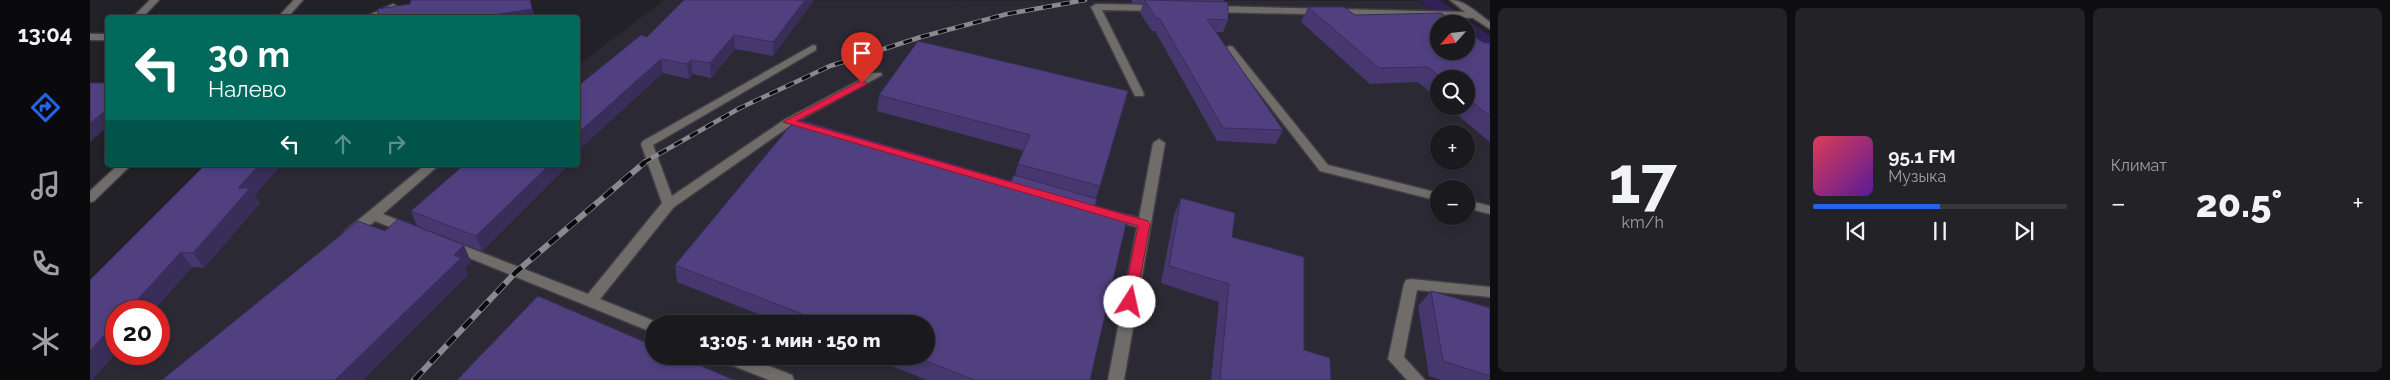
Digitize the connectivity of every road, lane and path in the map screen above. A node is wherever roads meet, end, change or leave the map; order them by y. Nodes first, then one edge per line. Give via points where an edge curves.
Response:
1 (155, 0) edge
2 (301, 0) edge
3 (1454, 0) edge
4 (404, 6) edge
5 (1164, 8) edge
6 (1203, 9) edge
7 (139, 15) edge
8 (284, 15) edge
9 (373, 15) edge
10 (1475, 15) junction
11 (1490, 26) edge
12 (90, 37) edge
13 (105, 37) edge
14 (813, 48) dead end
15 (1230, 48) dead end
16 (877, 75) dead end
17 (1139, 94) dead end
18 (788, 122) junction
19 (825, 132) edge
20 (1159, 143) dead end
21 (123, 167) edge
22 (431, 167) edge
23 (1430, 195) edge
24 (90, 198) edge
25 (669, 204) junction
26 (1475, 206) edge
27 (1097, 210) edge
28 (1490, 210) edge
29 (373, 215) junction
30 (1144, 224) junction
31 (418, 233) edge
32 (342, 240) edge
33 (436, 240) edge
34 (1490, 292) edge
35 (590, 302) junction
36 (645, 323) edge
37 (749, 365) edge
38 (786, 380) edge
39 (1116, 380) edge
40 (1417, 380) edge

1 - 7 street
2 - 8 street
3 - 10 street
4 - 9 street via 387,8
5 - 17 street via 1096,7
6 - 10 street
10 - 11 street
12 - 13 street
14 - 25 street via 647,144
15 - 23 street via 1324,168
16 - 18 street
18 - 19 street
18 - 25 street
20 - 30 street
21 - 24 street
22 - 29 street
25 - 35 street
26 - 28 street
27 - 30 street
29 - 31 street
29 - 32 street
30 - 39 street
33 - 35 street
34 - 40 street via 1411,284 1396,359
35 - 36 street
37 - 38 street

